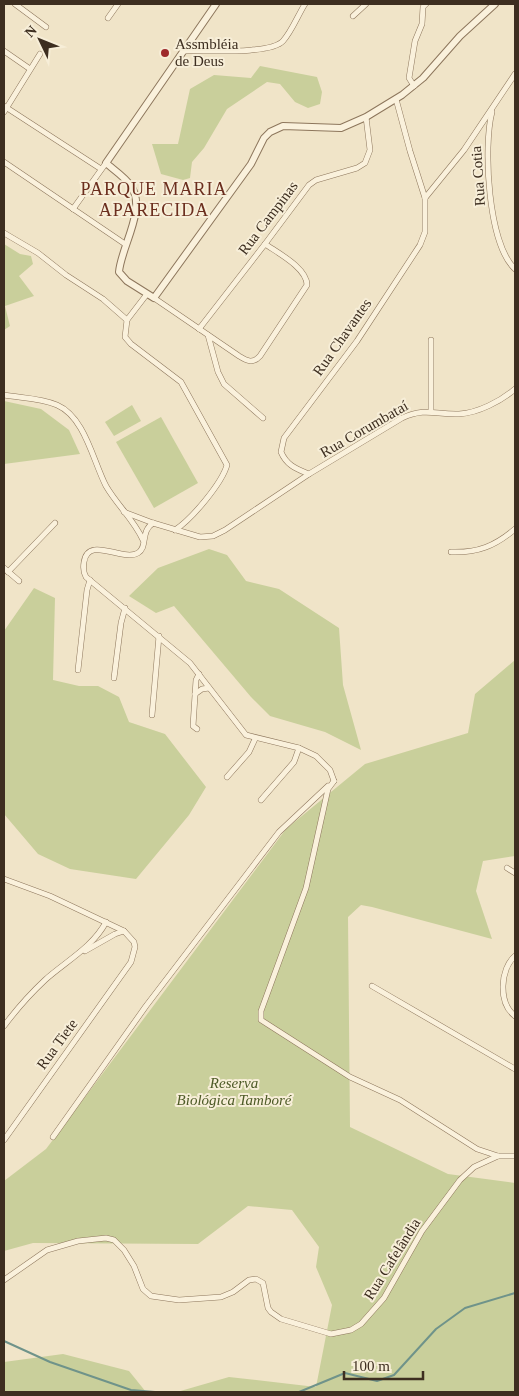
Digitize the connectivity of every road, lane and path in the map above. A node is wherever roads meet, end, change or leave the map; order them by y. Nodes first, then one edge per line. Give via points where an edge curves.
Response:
1 (15, 4) edge
2 (118, 4) edge
3 (216, 4) edge
4 (304, 4) edge
5 (366, 4) edge
6 (426, 4) edge
7 (494, 4) edge
8 (353, 16) dead end
9 (108, 18) dead end
10 (46, 27) dead end
11 (4, 51) edge
12 (183, 51) junction
13 (40, 54) dead end
14 (30, 69) junction
15 (515, 74) edge
16 (414, 86) junction
17 (396, 99) junction
18 (494, 106) junction
19 (5, 109) edge
20 (366, 117) junction
21 (4, 162) edge
22 (103, 166) junction
23 (425, 198) junction
24 (74, 209) junction
25 (4, 233) edge
26 (125, 244) junction
27 (265, 244) junction
28 (515, 269) edge
29 (147, 294) junction
30 (154, 298) junction
31 (127, 320) junction
32 (199, 328) junction
33 (208, 335) junction
34 (431, 340) dead end
35 (515, 389) edge
36 (4, 395) edge
37 (431, 411) junction
38 (263, 418) dead end
39 (310, 474) junction
40 (124, 512) junction
41 (55, 523) dead end
42 (153, 523) junction
43 (515, 529) edge
44 (175, 530) junction
45 (144, 541) junction
46 (451, 552) dead end
47 (6, 570) edge
48 (90, 580) junction
49 (19, 581) dead end
50 (124, 608) junction
51 (159, 636) junction
52 (78, 670) dead end
53 (199, 674) junction
54 (114, 678) dead end
55 (209, 688) junction
56 (195, 694) junction
57 (152, 715) dead end
58 (197, 729) dead end
59 (256, 739) junction
60 (299, 748) junction
61 (227, 777) dead end
62 (334, 781) junction
63 (261, 800) dead end
64 (507, 868) dead end
65 (515, 873) edge
66 (4, 881) edge
67 (106, 922) junction
68 (124, 931) junction
69 (78, 954) junction
70 (515, 956) edge
71 (372, 986) dead end
72 (515, 1016) edge
73 (4, 1026) edge
74 (515, 1068) edge
75 (53, 1136) dead end
76 (4, 1140) edge
77 (498, 1156) junction
78 (515, 1156) edge
79 (4, 1280) edge

1 - 10 street
2 - 9 street
3 - 12 street
4 - 12 street via 284,40 273,47
5 - 8 street
6 - 16 street via 409,78
7 - 16 street
11 - 14 street
12 - 22 street
13 - 14 street
14 - 19 street
15 - 18 street
16 - 17 street
17 - 20 street
17 - 23 street, Rua Chavantes
18 - 23 street
18 - 28 street, Rua Cotia via 488,126 488,190 506,259
19 - 22 street
20 - 27 street, Rua Campinas via 370,150 365,163 313,182
20 - 30 street via 341,128 283,126 264,138 251,164
21 - 24 street
22 - 24 street
22 - 26 street via 125,179 135,192 135,213
23 - 39 street, Rua Chavantes via 425,232 420,244 357,341 284,438 281,452 287,462 291,467
24 - 26 street
25 - 31 street via 103,299
26 - 29 street via 118,272
27 - 32 street, Rua Campinas
27 - 33 street via 303,272 307,280 304,289 260,356 253,361 244,359
29 - 30 street
29 - 31 street
30 - 32 street
31 - 44 street via 127,341 181,382 227,465 198,510
32 - 33 street
33 - 38 street via 220,377 230,390
34 - 37 street
35 - 37 street, Rua Corumbataí via 470,412 449,414
36 - 40 street via 49,402 72,416 106,486
37 - 39 street, Rua Corumbataí via 402,418
39 - 44 street, Rua Corumbataí via 213,536 200,537
40 - 42 street, Rua Corumbataí
40 - 45 street
41 - 47 street
42 - 44 street, Rua Corumbataí
42 - 45 street via 146,530
43 - 46 street via 476,551
45 - 48 street via 141,550 134,554 97,550 88,553 83,572
47 - 49 street
48 - 50 street
48 - 52 street
50 - 51 street
50 - 54 street
51 - 53 street
51 - 57 street
53 - 55 street
53 - 56 street
55 - 56 street
55 - 59 street via 246,735
56 - 58 street via 193,726
59 - 60 street
59 - 61 street
60 - 62 street via 322,760
60 - 63 street via 292,765
62 - 75 street via 280,832 146,1006
62 - 77 street, Rua Cafelândia via 328,789 306,888 261,1011 261,1020 350,1077 400,1100 477,1149
64 - 65 street
66 - 67 street via 50,896
67 - 68 street
67 - 69 street
68 - 69 street
68 - 76 street, Rua Tiete via 134,942 131,962
69 - 73 street via 44,981
70 - 72 street via 510,961 502,986 506,1006
71 - 74 street
77 - 78 street, Rua Cafelândia
77 - 79 street, Rua Cafelândia via 474,1167 460,1180 422,1231 384,1298 361,1324 340,1333 331,1334 290,1323 275,1315 268,1308 263,1283 256,1279 221,1297 179,1300 151,1296 143,1289 128,1256 110,1238 78,1241 47,1250

